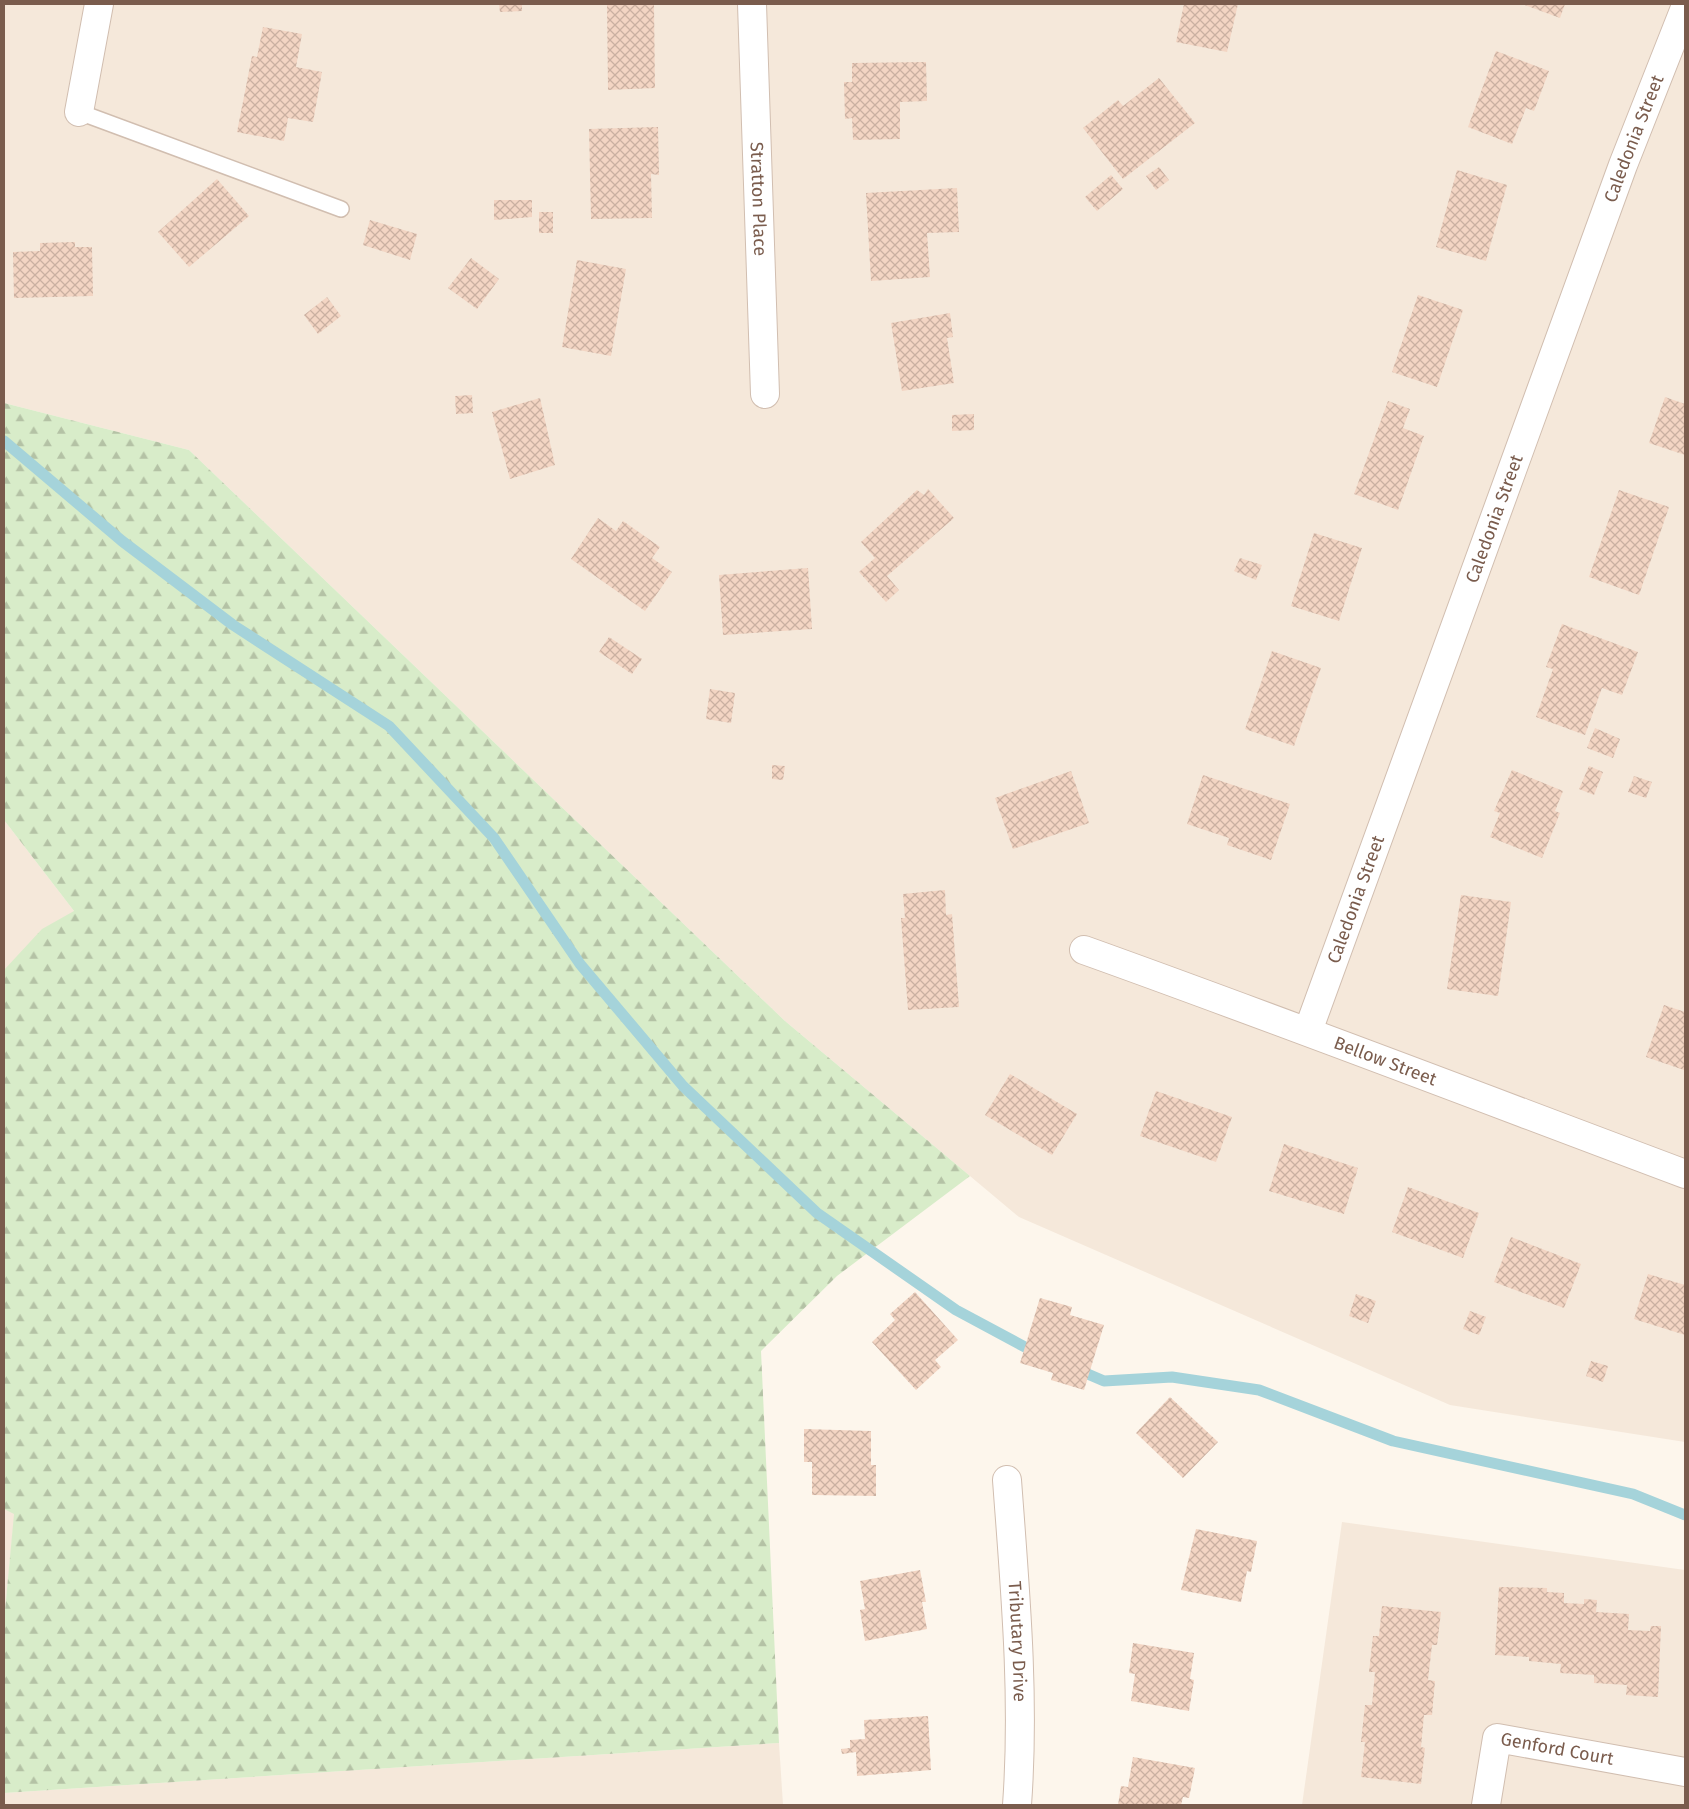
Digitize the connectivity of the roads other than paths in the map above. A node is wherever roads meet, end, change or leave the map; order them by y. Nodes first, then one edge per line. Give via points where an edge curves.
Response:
1 (99, 4) edge
2 (752, 4) edge
3 (1685, 8) edge
4 (79, 112) joint
5 (341, 209) dead end
6 (765, 394) dead end
7 (1084, 950) dead end
8 (1308, 1031) junction
9 (1685, 1174) edge
10 (1007, 1480) dead end
11 (1685, 1772) edge
12 (1017, 1805) edge
13 (1486, 1805) edge

1 - 4 street
2 - 6 street, Stratton Place
3 - 8 street, Caledonia Street via 1623,165
4 - 5 lane
7 - 8 street, Bellow Street
8 - 9 street, Bellow Street
10 - 12 street, Tributary Drive via 1016,1601 1020,1764
11 - 13 street, Genford Court via 1496,1738

